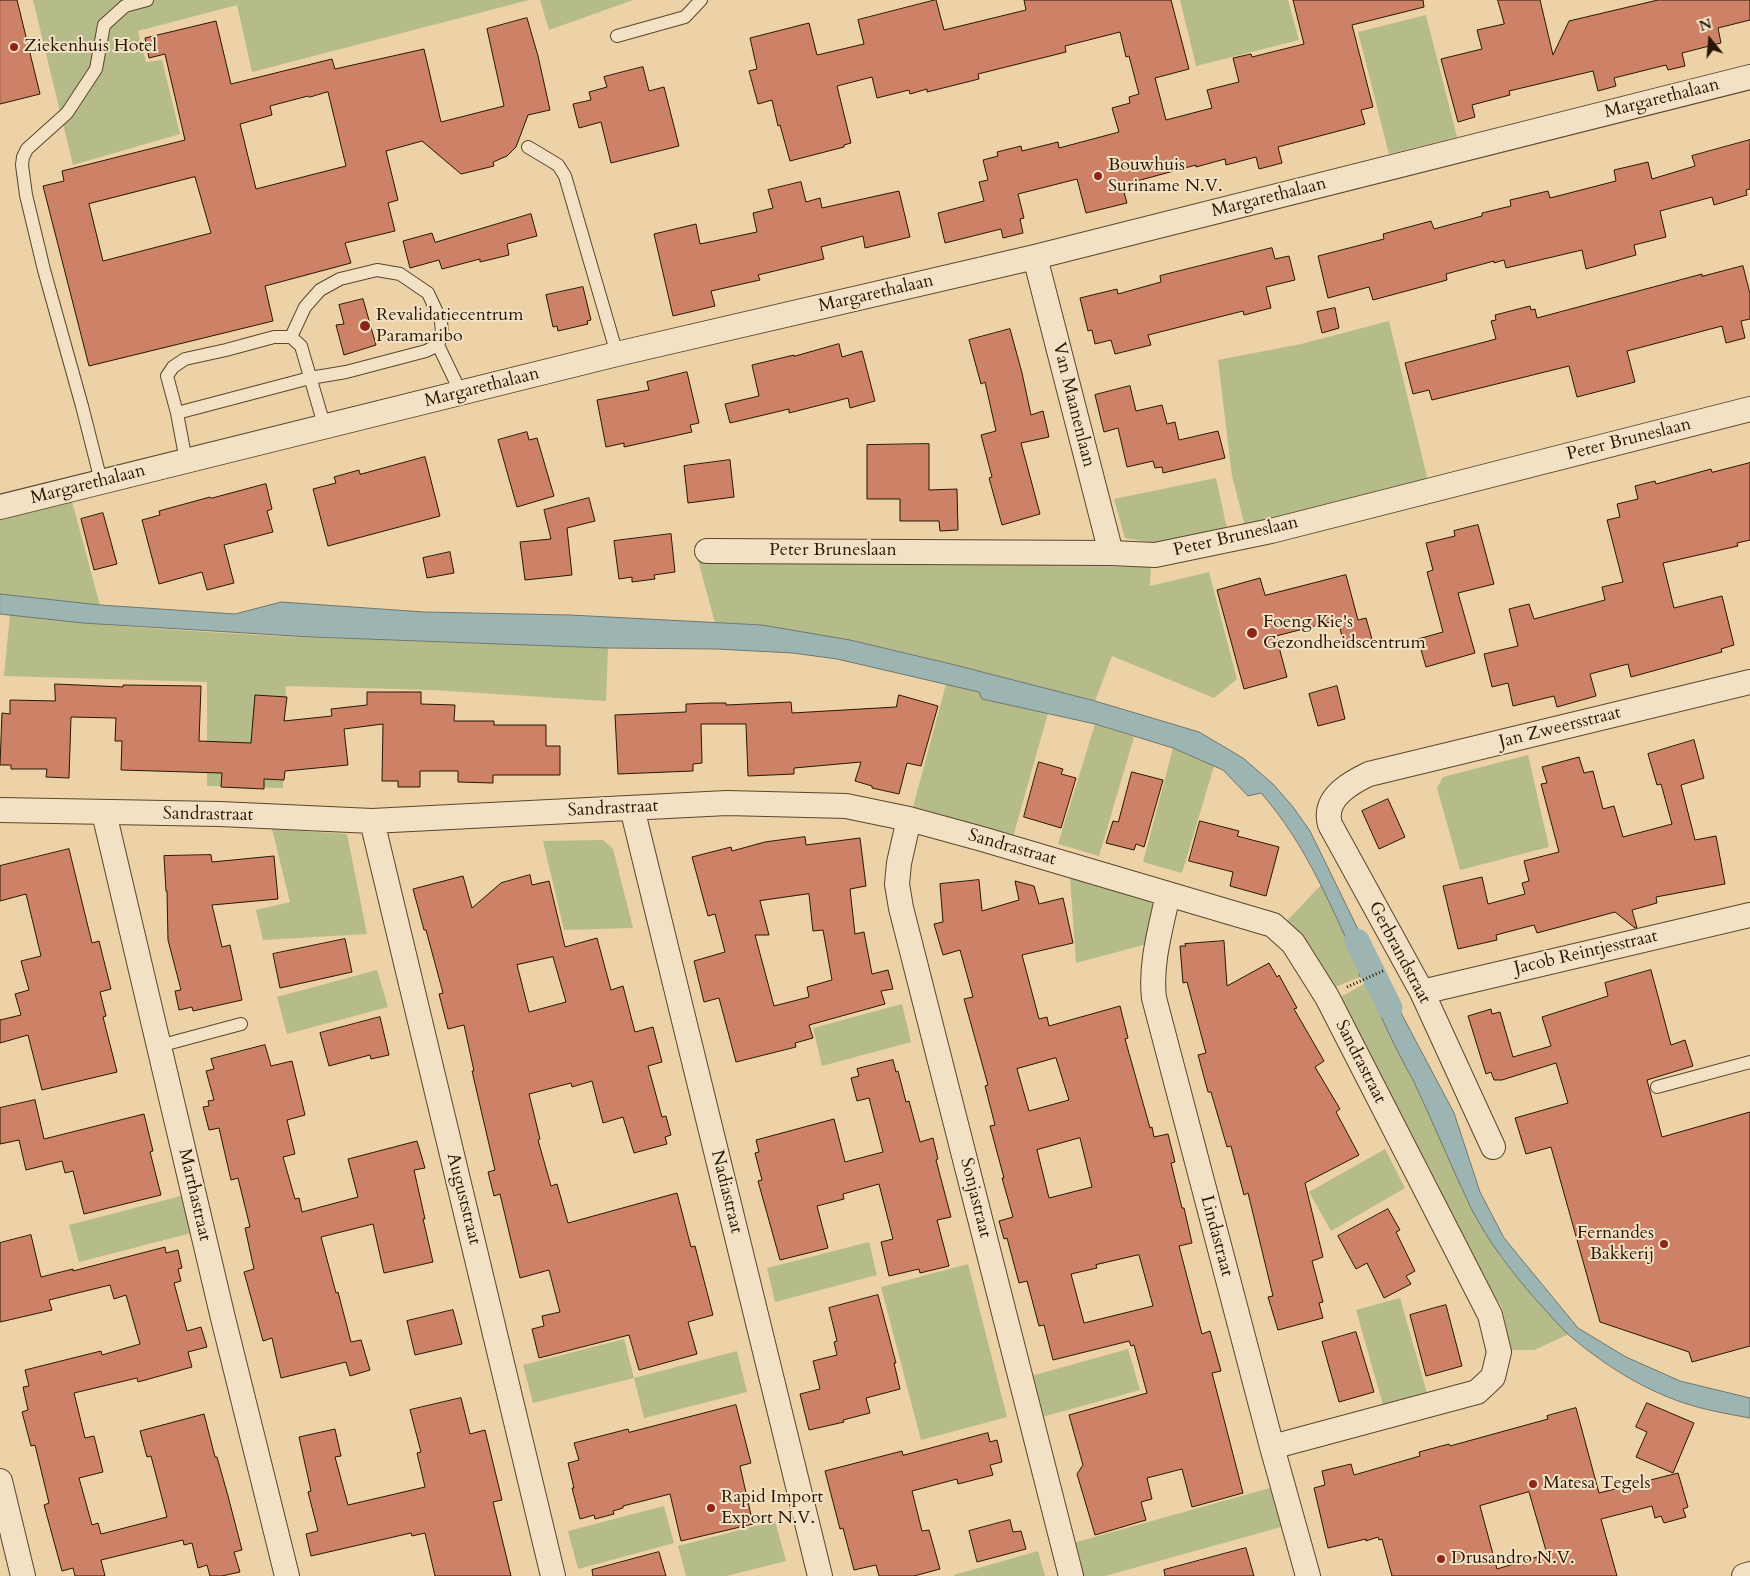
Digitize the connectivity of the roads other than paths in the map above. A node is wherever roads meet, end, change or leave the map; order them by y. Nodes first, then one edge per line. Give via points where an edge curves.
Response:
1 (148, 0) edge
2 (701, 0) edge
3 (617, 36) dead end
4 (1750, 77) edge
5 (528, 147) dead end
6 (1035, 257) junction
7 (291, 337) junction
8 (438, 345) junction
9 (617, 354) junction
10 (310, 378) junction
11 (461, 393) junction
12 (1750, 409) edge
13 (177, 413) junction
14 (325, 428) junction
15 (186, 461) junction
16 (102, 481) junction
17 (0, 507) edge
18 (707, 550) dead end
19 (1111, 554) junction
20 (1750, 682) edge
21 (1369, 774) joint
22 (632, 808) junction
23 (0, 810) edge
24 (104, 813) junction
25 (909, 819) junction
26 (372, 821) junction
27 (1168, 894) junction
28 (1750, 915) edge
29 (1422, 992) junction
30 (241, 1024) dead end
31 (159, 1046) junction
32 (1750, 1062) edge
33 (1657, 1087) dead end
34 (1493, 1147) dead end
35 (1272, 1448) junction
36 (0, 1481) edge
37 (1750, 1574) edge
38 (23, 1576) edge
39 (287, 1576) edge
40 (553, 1576) edge
41 (820, 1576) edge
42 (1071, 1576) edge
43 (1308, 1576) edge
44 (1744, 1576) edge

1 - 16 lane via 125,6 104,25 96,69 67,113 27,149 22,165 44,270
2 - 3 lane via 685,17
4 - 6 street, Margarethalaan
5 - 9 lane via 558,165 565,176
6 - 9 street, Margarethalaan
6 - 19 street, Van Maanenlaan
7 - 8 lane via 305,307 320,290 340,278 377,270 400,274 428,293 441,321 442,334
7 - 10 lane via 301,346
7 - 13 lane via 274,337 185,358 167,376
8 - 10 lane via 394,360
8 - 11 lane
9 - 11 street, Margarethalaan
10 - 13 lane
10 - 14 lane
11 - 14 street, Margarethalaan
12 - 19 street, Peter Bruneslaan via 1271,531 1155,555
13 - 15 lane
14 - 15 street, Margarethalaan
15 - 16 street, Margarethalaan
16 - 17 street, Margarethalaan
18 - 19 street, Peter Bruneslaan
20 - 21 street, Jan Zweersstraat
21 - 29 street, Gerbrandstraat via 1352,782 1330,804 1329,819 1332,830
22 - 25 street, Sandrastraat via 728,803 846,806
22 - 26 street, Sandrastraat
22 - 41 street, Nadiastraat
23 - 24 street, Sandrastraat
24 - 26 street, Sandrastraat
24 - 31 street, Marthastraat
25 - 27 street, Sandrastraat
25 - 42 street, Sonjastraat via 897,884 901,908
26 - 40 street, Auguststraat
27 - 35 street, Lindastraat via 1153,966 1154,998
27 - 35 street, Sandrastraat via 1273,925 1293,943 1327,997 1490,1315 1499,1352 1493,1377 1477,1392
28 - 29 street, Jacob Reintjesstraat
29 - 34 street, Gerbrandstraat
30 - 31 lane
31 - 39 street, Marthastraat
32 - 33 lane
35 - 43 street, Lindastraat
36 - 38 street
37 - 44 street

